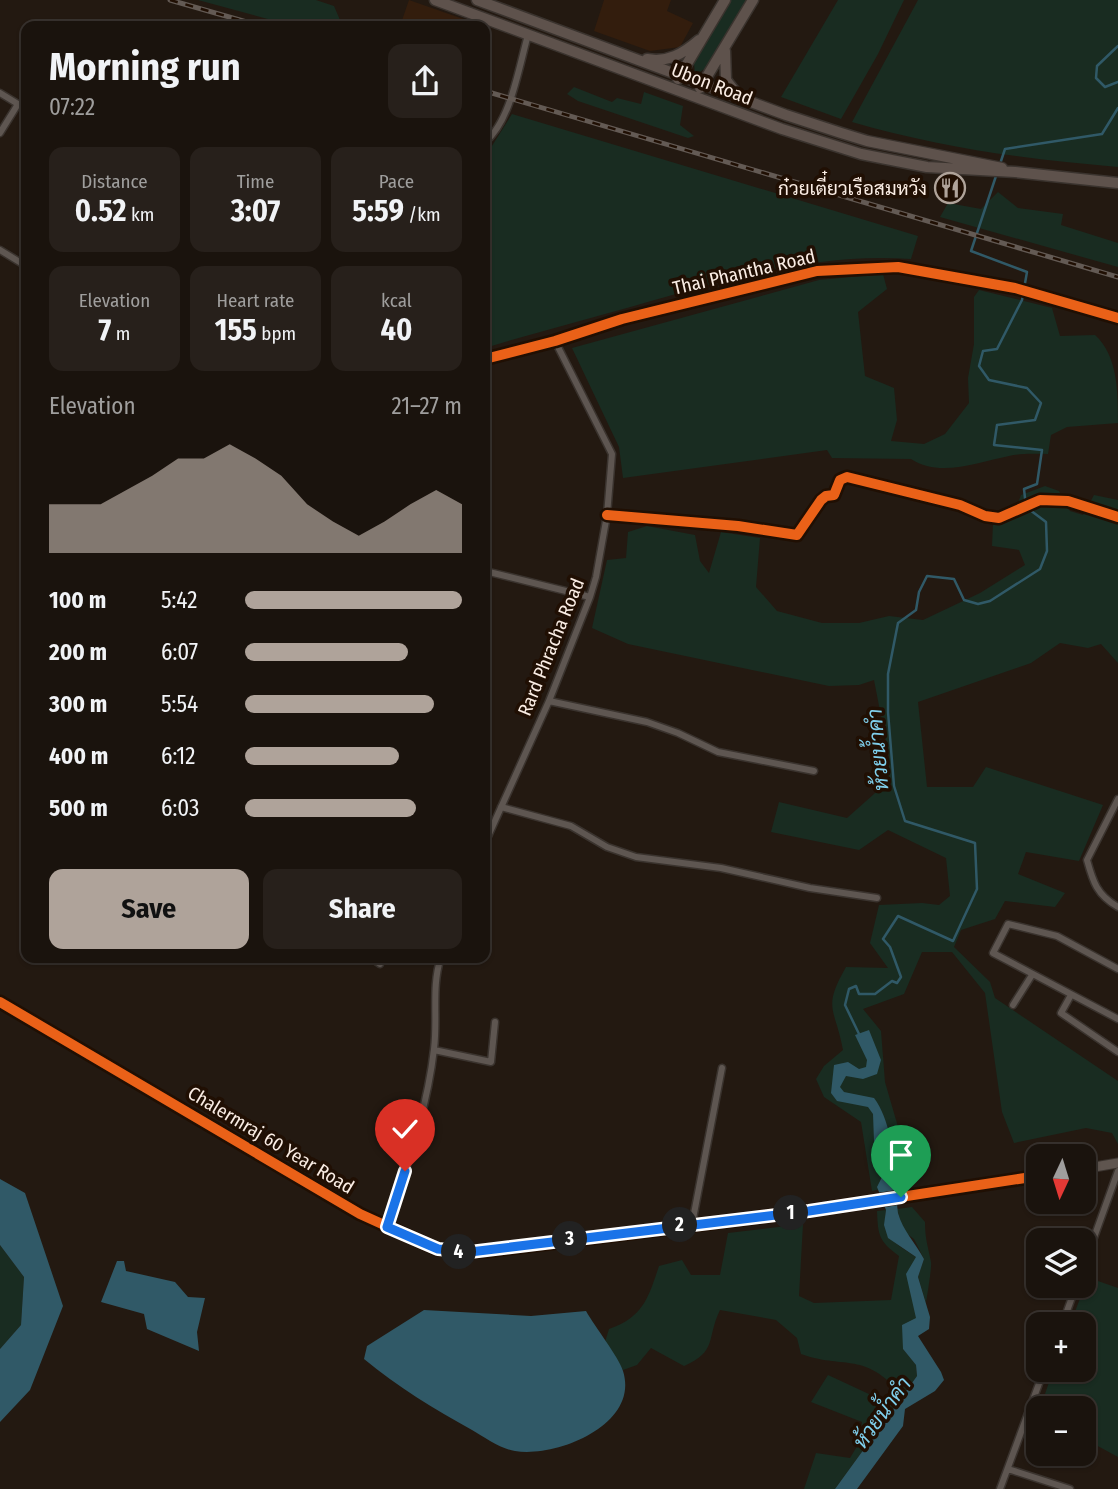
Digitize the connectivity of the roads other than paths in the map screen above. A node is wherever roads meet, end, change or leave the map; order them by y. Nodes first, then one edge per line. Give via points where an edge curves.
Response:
1 (435, 0) edge
2 (477, 0) edge
3 (725, 0) edge
4 (753, 0) edge
5 (707, 32) junction
6 (528, 35) junction
7 (726, 45) junction
8 (628, 56) junction
9 (680, 75) junction
10 (702, 83) junction
11 (673, 88) junction
12 (0, 93) edge
13 (695, 96) junction
14 (741, 97) junction
15 (0, 133) edge
16 (490, 138) edge
17 (986, 168) junction
18 (1118, 183) edge
19 (0, 250) edge
20 (21, 263) edge
21 (1118, 318) edge
22 (555, 341) junction
23 (490, 358) edge
24 (607, 515) junction
25 (1118, 517) edge
26 (490, 572) edge
27 (590, 597) junction
28 (549, 701) junction
29 (814, 771) dead end
30 (1118, 799) edge
31 (501, 807) junction
32 (490, 832) edge
33 (877, 898) dead end
34 (1118, 907) edge
35 (439, 963) edge
36 (1118, 969) edge
37 (1032, 975) junction
38 (1071, 995) junction
39 (0, 1002) edge
40 (1013, 1005) dead end
41 (1118, 1020) edge
42 (495, 1022) dead end
43 (434, 1050) junction
44 (1118, 1052) edge
45 (722, 1068) dead end
46 (1118, 1163) edge
47 (1096, 1167) edge
48 (1118, 1171) edge
49 (1026, 1178) edge
50 (692, 1224) junction
51 (387, 1227) junction
52 (1096, 1232) edge
53 (1040, 1382) edge
54 (1008, 1469) junction
55 (1000, 1489) edge
56 (1070, 1489) edge

1 - 6 main road, Ubon Road
2 - 8 main road, Ubon Road
3 - 5 main road
4 - 7 main road
5 - 8 main road via 675,57 655,61
5 - 9 main road
6 - 11 main road, Ubon Road
6 - 16 street via 505,116
7 - 10 main road
7 - 14 main road via 726,80
8 - 9 main road, Ubon Road
9 - 10 main road, Ubon Road
9 - 11 main road
10 - 13 main road
10 - 14 main road, Ubon Road
11 - 13 main road, Ubon Road
12 - 15 street via 18,104
13 - 17 main road, Ubon Road via 861,154 927,167
14 - 17 main road, Ubon Road via 867,141
17 - 18 main road
19 - 20 street
21 - 22 street, Thai Phantha Road via 1016,288 898,267 817,271 622,319
22 - 23 street, Thai Phantha Road
22 - 24 street, Rard Phracha Road via 612,454
24 - 25 street via 797,535 821,500 834,495 840,480 847,477 999,519 1040,500 1068,501
24 - 27 street, Rard Phracha Road
26 - 27 street
27 - 28 street, Rard Phracha Road
28 - 29 street via 647,722 718,752
28 - 31 street, Rard Phracha Road
30 - 34 street via 1087,860 1094,887
31 - 32 street, Rard Phracha Road
31 - 33 street via 571,826 636,858 721,868
35 - 43 street
36 - 37 street via 1057,936 1008,924 993,953
37 - 38 street
37 - 40 street
38 - 41 street
38 - 44 street via 1061,1013
39 - 51 street, Chalermraj 60 Year Road
42 - 43 street via 491,1062
43 - 51 street via 424,1115
45 - 50 street
46 - 47 street
48 - 52 street
49 - 50 street, Chalermraj 60 Year Road
50 - 51 street, Chalermraj 60 Year Road via 470,1252 438,1249
53 - 54 street
54 - 55 street
54 - 56 street

